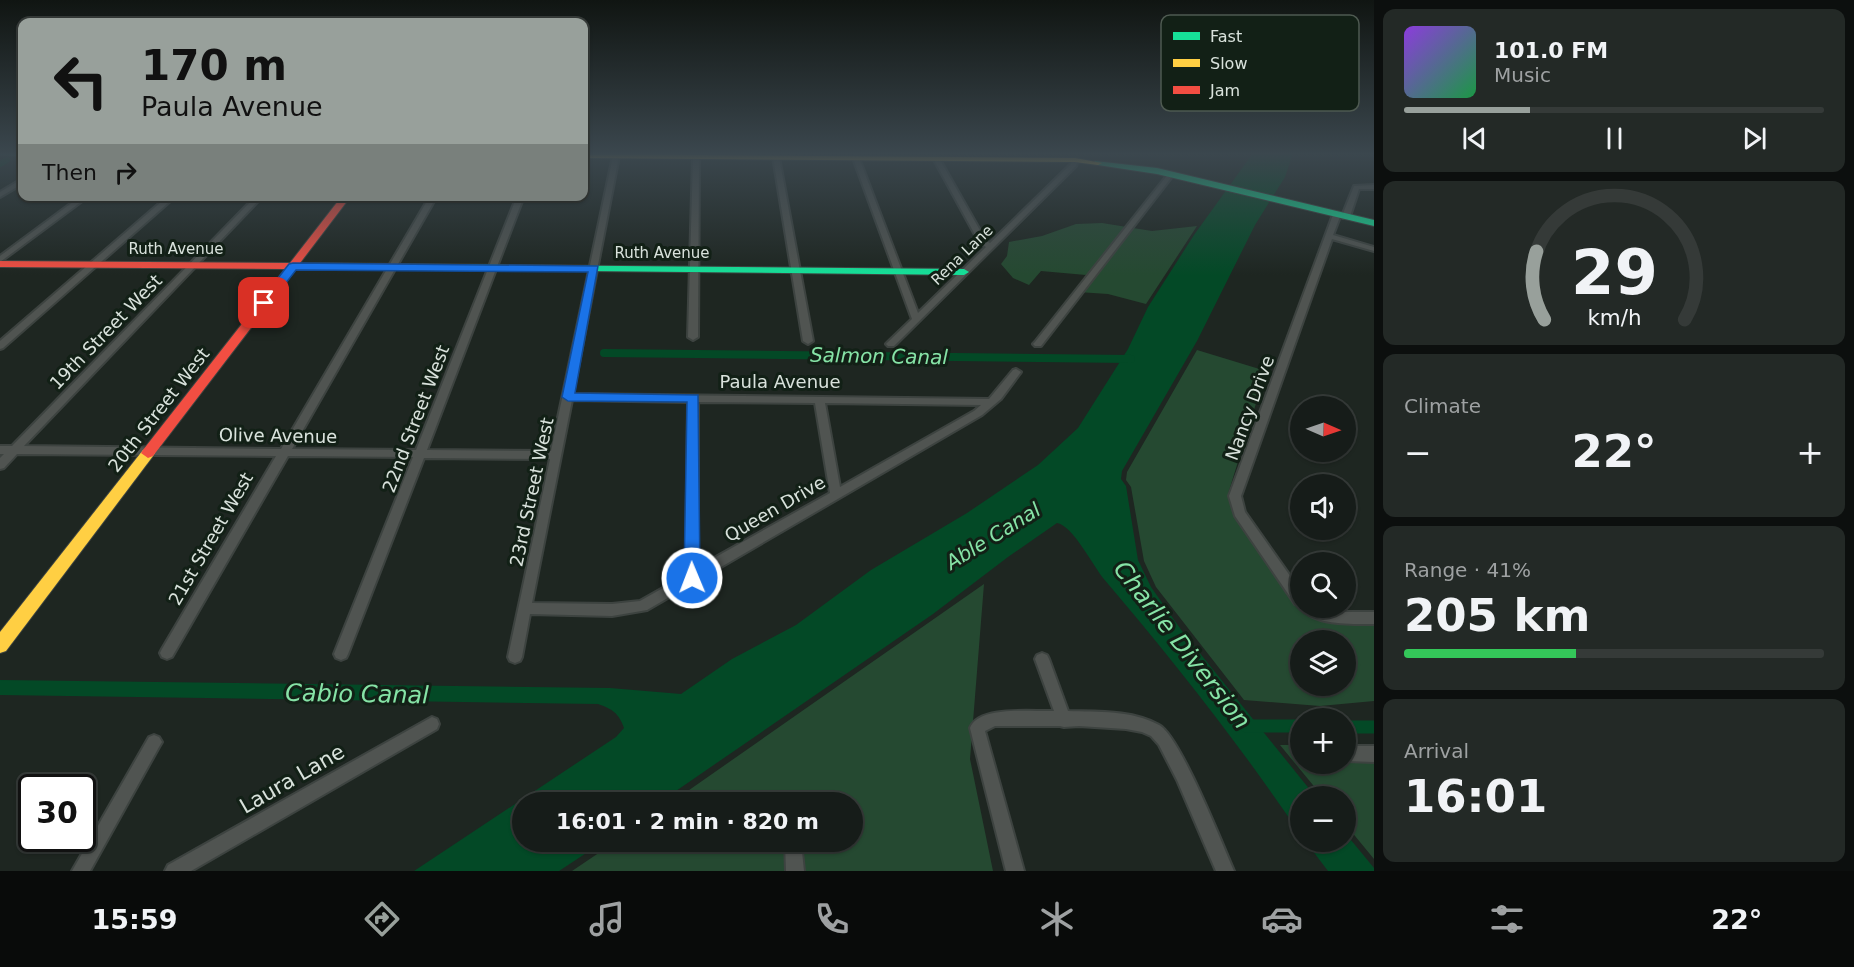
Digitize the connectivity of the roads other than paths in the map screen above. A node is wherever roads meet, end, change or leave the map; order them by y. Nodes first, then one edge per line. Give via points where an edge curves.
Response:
1 (609, 194) edge
2 (696, 194) edge
3 (782, 194) edge
4 (869, 194) edge
5 (956, 194) edge
6 (1044, 194) edge
7 (1156, 194) edge
8 (1249, 194) edge
9 (1353, 194) edge
10 (79, 201) edge
11 (166, 201) edge
12 (255, 201) edge
13 (343, 201) edge
14 (431, 201) edge
15 (519, 201) edge
16 (1342, 215) junction
17 (1374, 223) edge
18 (1329, 236) junction
19 (990, 246) junction
20 (1374, 249) edge
21 (0, 262) edge
22 (93, 265) junction
23 (193, 266) junction
24 (293, 267) junction
25 (393, 267) junction
26 (493, 268) junction
27 (594, 269) junction
28 (695, 270) junction
29 (796, 270) junction
30 (897, 271) junction
31 (964, 272) junction
32 (916, 320) junction
33 (693, 337) dead end
34 (808, 341) dead end
35 (891, 344) dead end
36 (1038, 344) dead end
37 (0, 346) edge
38 (1016, 372) dead end
39 (568, 397) junction
40 (693, 398) junction
41 (819, 399) junction
42 (992, 402) junction
43 (0, 450) edge
44 (15, 450) junction
45 (150, 451) junction
46 (285, 453) junction
47 (420, 454) junction
48 (556, 455) junction
49 (0, 465) edge
50 (836, 495) junction
51 (692, 578) junction
52 (1290, 586) edge
53 (525, 608) junction
54 (1356, 618) edge
55 (1374, 618) edge
56 (0, 645) edge
57 (167, 653) dead end
58 (341, 654) dead end
59 (515, 657) dead end
60 (1042, 659) dead end
61 (1064, 720) junction
62 (432, 724) dead end
63 (154, 742) dead end
64 (1356, 754) edge
65 (1374, 754) edge
66 (794, 852) edge
67 (81, 871) edge
68 (174, 871) edge
69 (795, 871) edge
70 (1016, 871) edge
71 (1225, 871) edge

1 - 27 street, 23rd Street West
2 - 28 street
3 - 29 street
4 - 30 street
5 - 19 street via 983,242
6 - 19 street, Rena Lane
7 - 36 street
8 - 16 street
9 - 16 street, Nancy Drive
10 - 21 street
11 - 22 street
12 - 23 street, 19th Street West
13 - 24 street, 20th Street West
14 - 25 street, 21st Street West
15 - 26 street, 22nd Street West
16 - 17 street
16 - 18 street, Nancy Drive
18 - 20 street
18 - 52 street, Nancy Drive via 1235,496 1239,513
19 - 31 street, Rena Lane
21 - 22 street, Ruth Avenue
22 - 23 street, Ruth Avenue
22 - 37 street
23 - 24 street, Ruth Avenue
23 - 44 street, 19th Street West
24 - 25 street, Ruth Avenue
24 - 45 street, 20th Street West
25 - 26 street, Ruth Avenue
25 - 46 street, 21st Street West
26 - 27 street, Ruth Avenue
26 - 47 street, 22nd Street West
27 - 28 street, Ruth Avenue
27 - 39 street, 23rd Street West
28 - 29 street, Ruth Avenue
28 - 33 street
29 - 30 street, Ruth Avenue
29 - 34 street
30 - 31 street, Ruth Avenue
30 - 32 street
31 - 32 street, Rena Lane
32 - 35 street, Rena Lane
38 - 42 street, Queen Drive
39 - 40 street, Paula Avenue
39 - 48 street, 23rd Street West
40 - 41 street, Paula Avenue
40 - 51 street
41 - 42 street, Paula Avenue
41 - 50 street
42 - 50 street, Queen Drive
43 - 44 street, Olive Avenue
44 - 45 street, Olive Avenue
44 - 49 street, 19th Street West
45 - 46 street, Olive Avenue
45 - 56 street, 20th Street West
46 - 47 street, Olive Avenue
46 - 57 street, 21st Street West
47 - 48 street, Olive Avenue
47 - 58 street, 22nd Street West
48 - 53 street, 23rd Street West
50 - 51 street, Queen Drive
51 - 53 street, Queen Drive via 642,606 627,609
53 - 59 street, 23rd Street West
54 - 55 street
60 - 61 street
61 - 70 street via 993,720 977,728
61 - 71 street via 1143,723 1158,732 1176,762
62 - 68 street, Laura Lane
63 - 67 street
64 - 65 street
66 - 69 street

